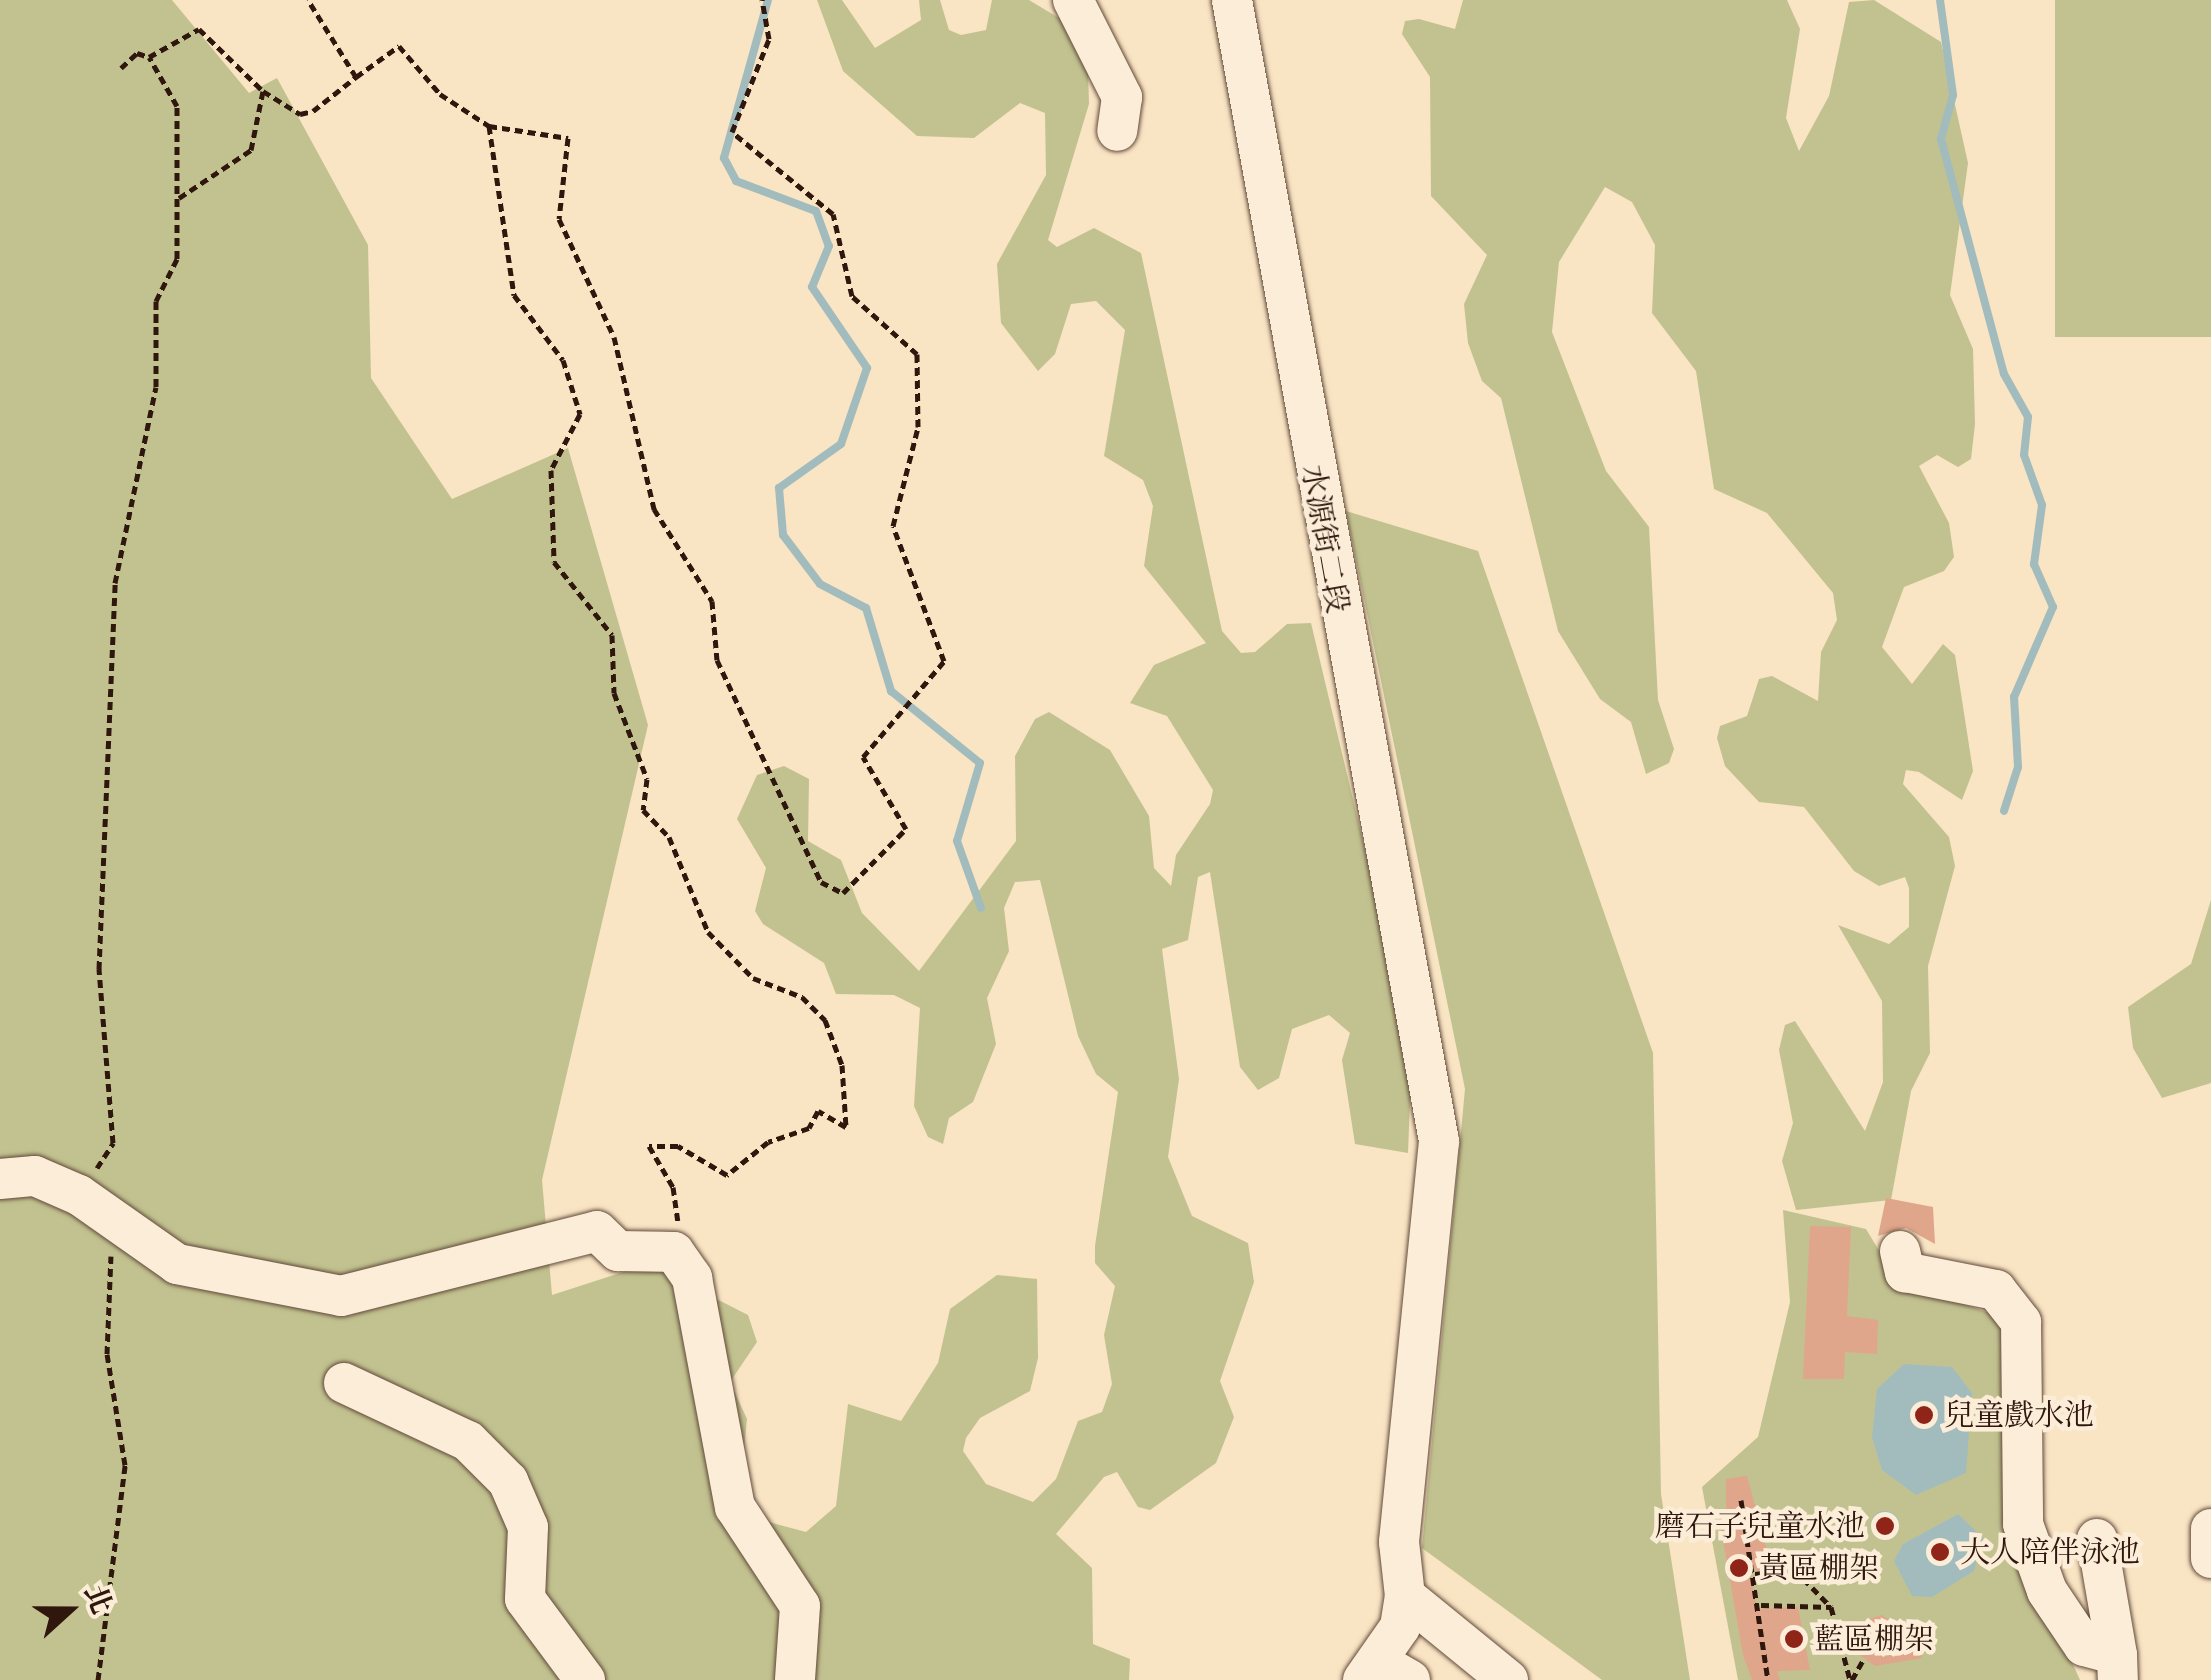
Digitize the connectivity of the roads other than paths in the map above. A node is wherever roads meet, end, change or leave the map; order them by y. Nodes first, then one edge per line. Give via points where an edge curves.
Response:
1 (1072, 0) edge
2 (1232, 0) edge
3 (1117, 130) dead end
4 (0, 1179) edge
5 (1900, 1252) dead end
6 (344, 1383) dead end
7 (2211, 1530) edge
8 (2097, 1539) dead end
9 (2211, 1558) edge
10 (1405, 1596) junction
11 (2117, 1668) edge
12 (1383, 1674) edge
13 (585, 1680) edge
14 (795, 1680) edge
15 (1508, 1680) edge

1 - 3 street via 1122,97
2 - 10 street, 水源街二段 via 1439,1141 1399,1542
4 - 14 street via 35,1176 79,1195 178,1264 340,1296 597,1232 618,1251 674,1252 692,1278 735,1507 800,1606
5 - 11 street via 1905,1272 1996,1290 2021,1322 2023,1524 2047,1592 2084,1646
6 - 13 street via 468,1441 508,1481 528,1527 526,1599
7 - 9 street
8 - 11 street
10 - 12 street
10 - 15 street

